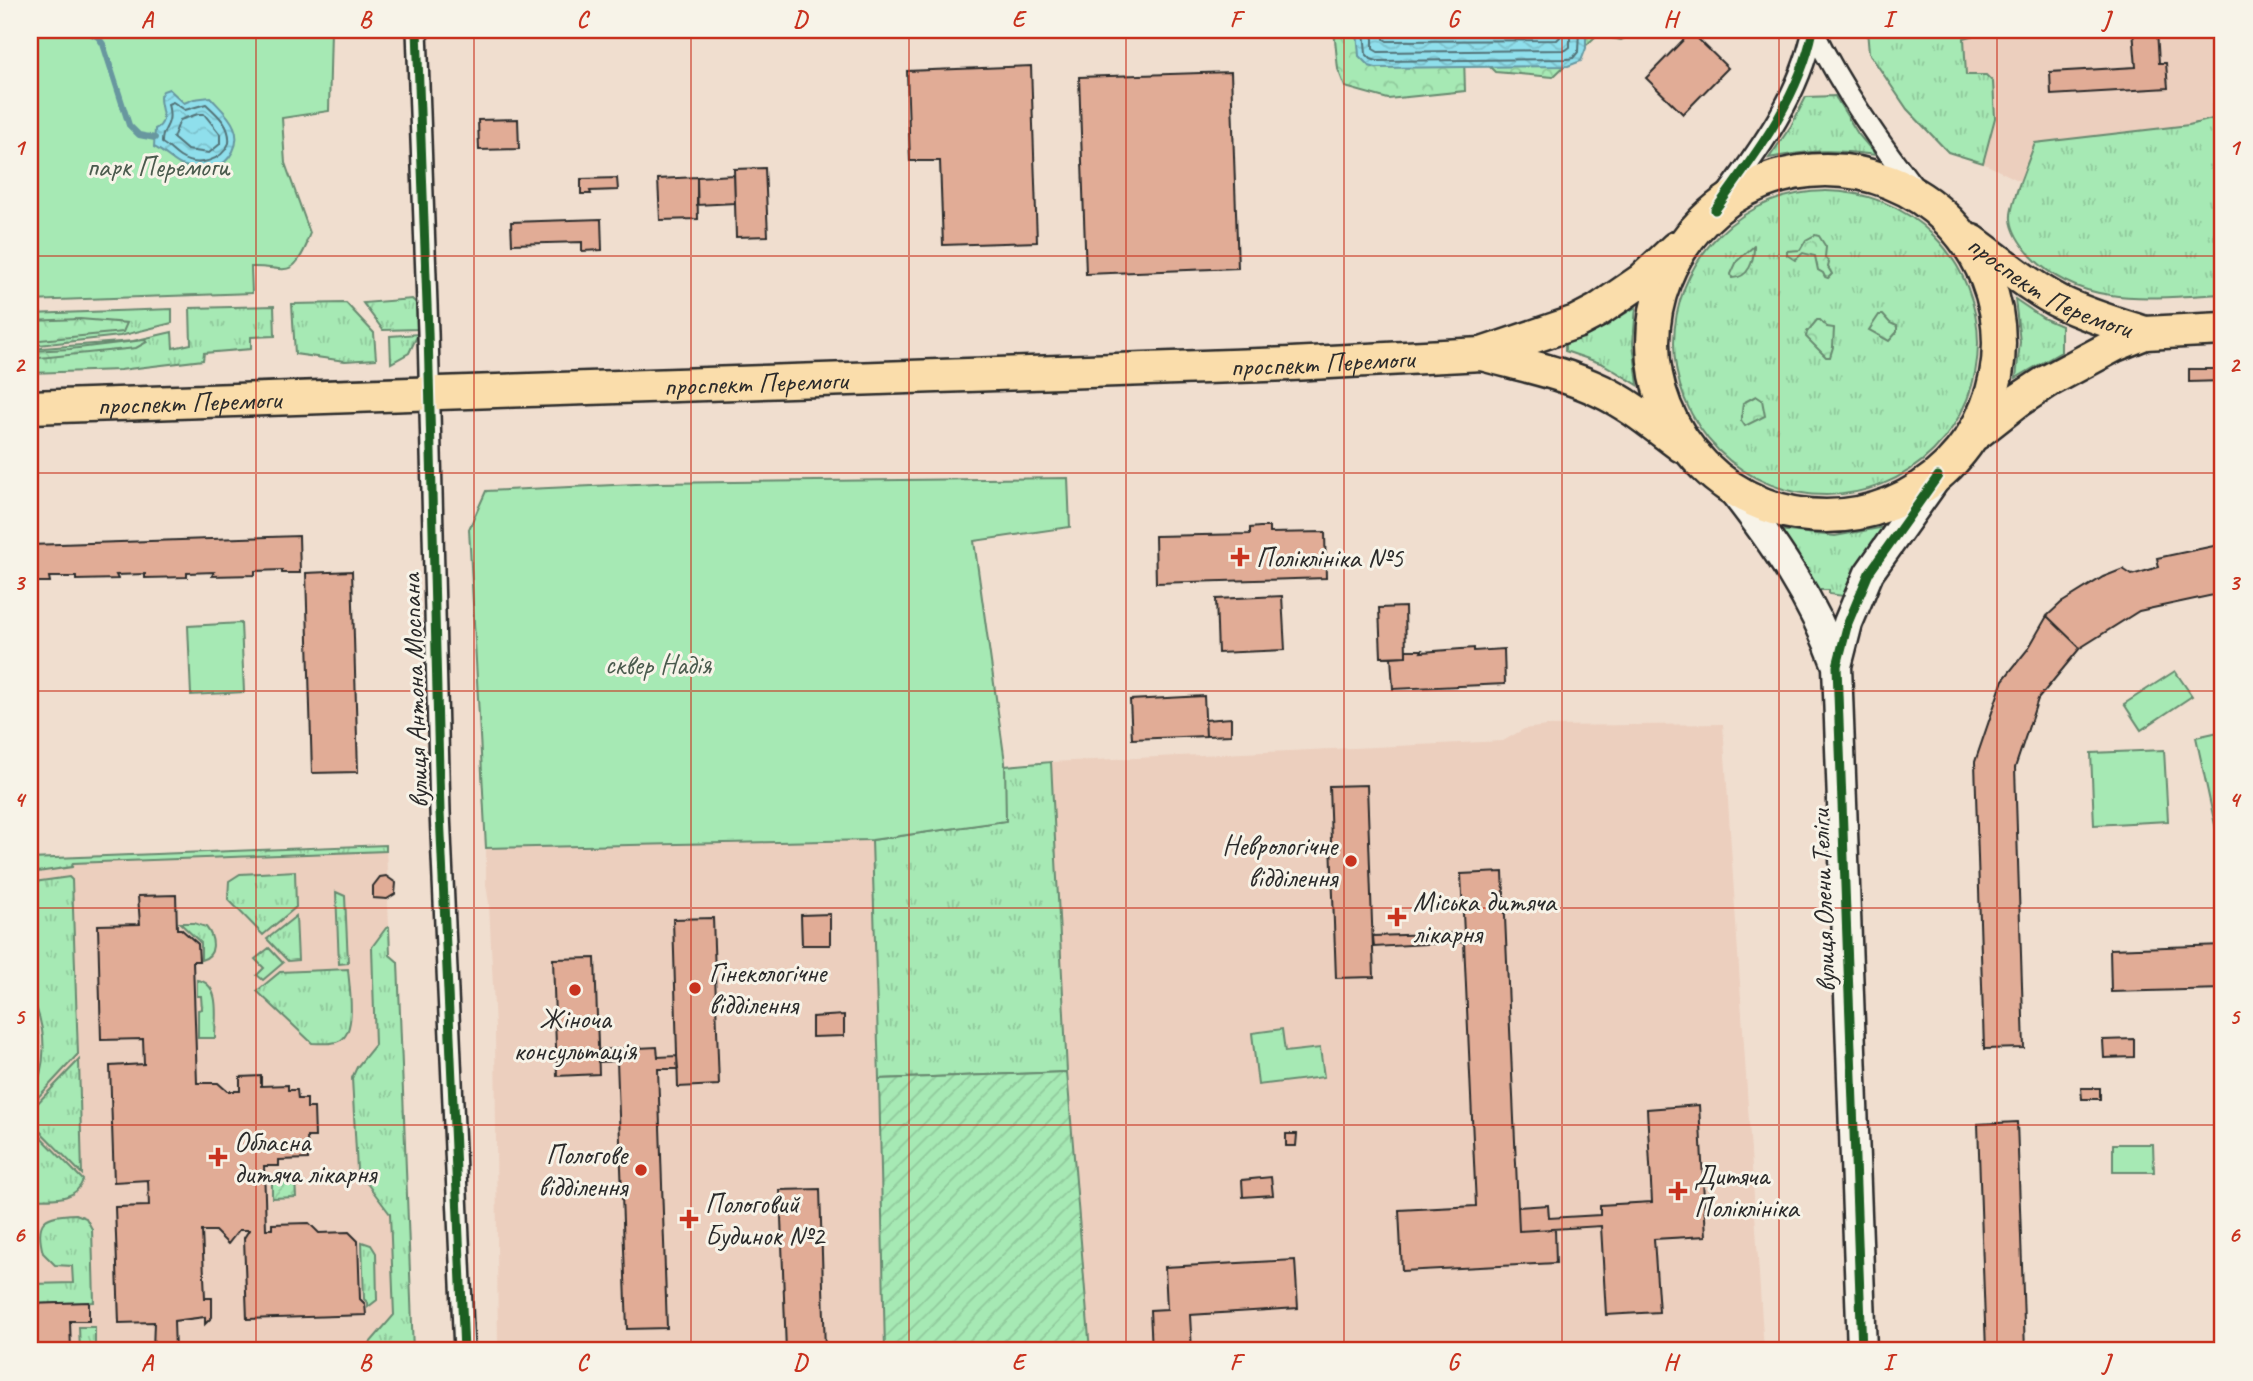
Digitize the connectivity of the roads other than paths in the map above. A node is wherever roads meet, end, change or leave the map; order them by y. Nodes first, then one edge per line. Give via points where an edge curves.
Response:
1 (417, 30) edge
2 (1813, 30) edge
3 (1923, 199) junction
4 (1715, 210) junction
5 (1959, 231) junction
6 (1676, 248) junction
7 (2223, 329) edge
8 (2145, 332) junction
9 (1482, 354) junction
10 (429, 393) junction
11 (30, 407) edge
12 (1970, 439) junction
13 (1693, 454) junction
14 (1938, 476) junction
15 (1730, 487) junction
16 (1837, 666) junction
17 (464, 1351) edge
18 (1862, 1351) edge

1 - 10 street, вулиця Антона Моспана
2 - 3 street via 1865,121
2 - 4 street via 1792,93
3 - 4 main road, проспект Перемоги via 1878,177 1817,170 1757,184
3 - 5 main road, проспект Перемоги
4 - 6 main road, проспект Перемоги
5 - 8 main road, проспект Перемоги via 2061,303
5 - 12 main road via 1980,262 1994,296 2000,345 1992,394
6 - 9 main road, проспект Перемоги via 1642,280 1597,311
6 - 13 main road via 1657,294 1654,365 1668,413
7 - 8 main road, проспект Перемоги
8 - 12 main road, проспект Перемоги via 2048,381
9 - 10 main road, проспект Перемоги
9 - 13 main road, проспект Перемоги via 1603,391
10 - 11 main road, проспект Перемоги
10 - 17 street, вулиця Антона Моспана via 440,813
12 - 14 main road
13 - 15 main road
14 - 15 main road via 1896,502 1848,515 1775,509
14 - 16 street, вулиця Олени Теліги via 1869,573 1848,623
15 - 16 street, вулиця Олени Теліги via 1798,581
16 - 18 street, вулиця Олени Теліги

